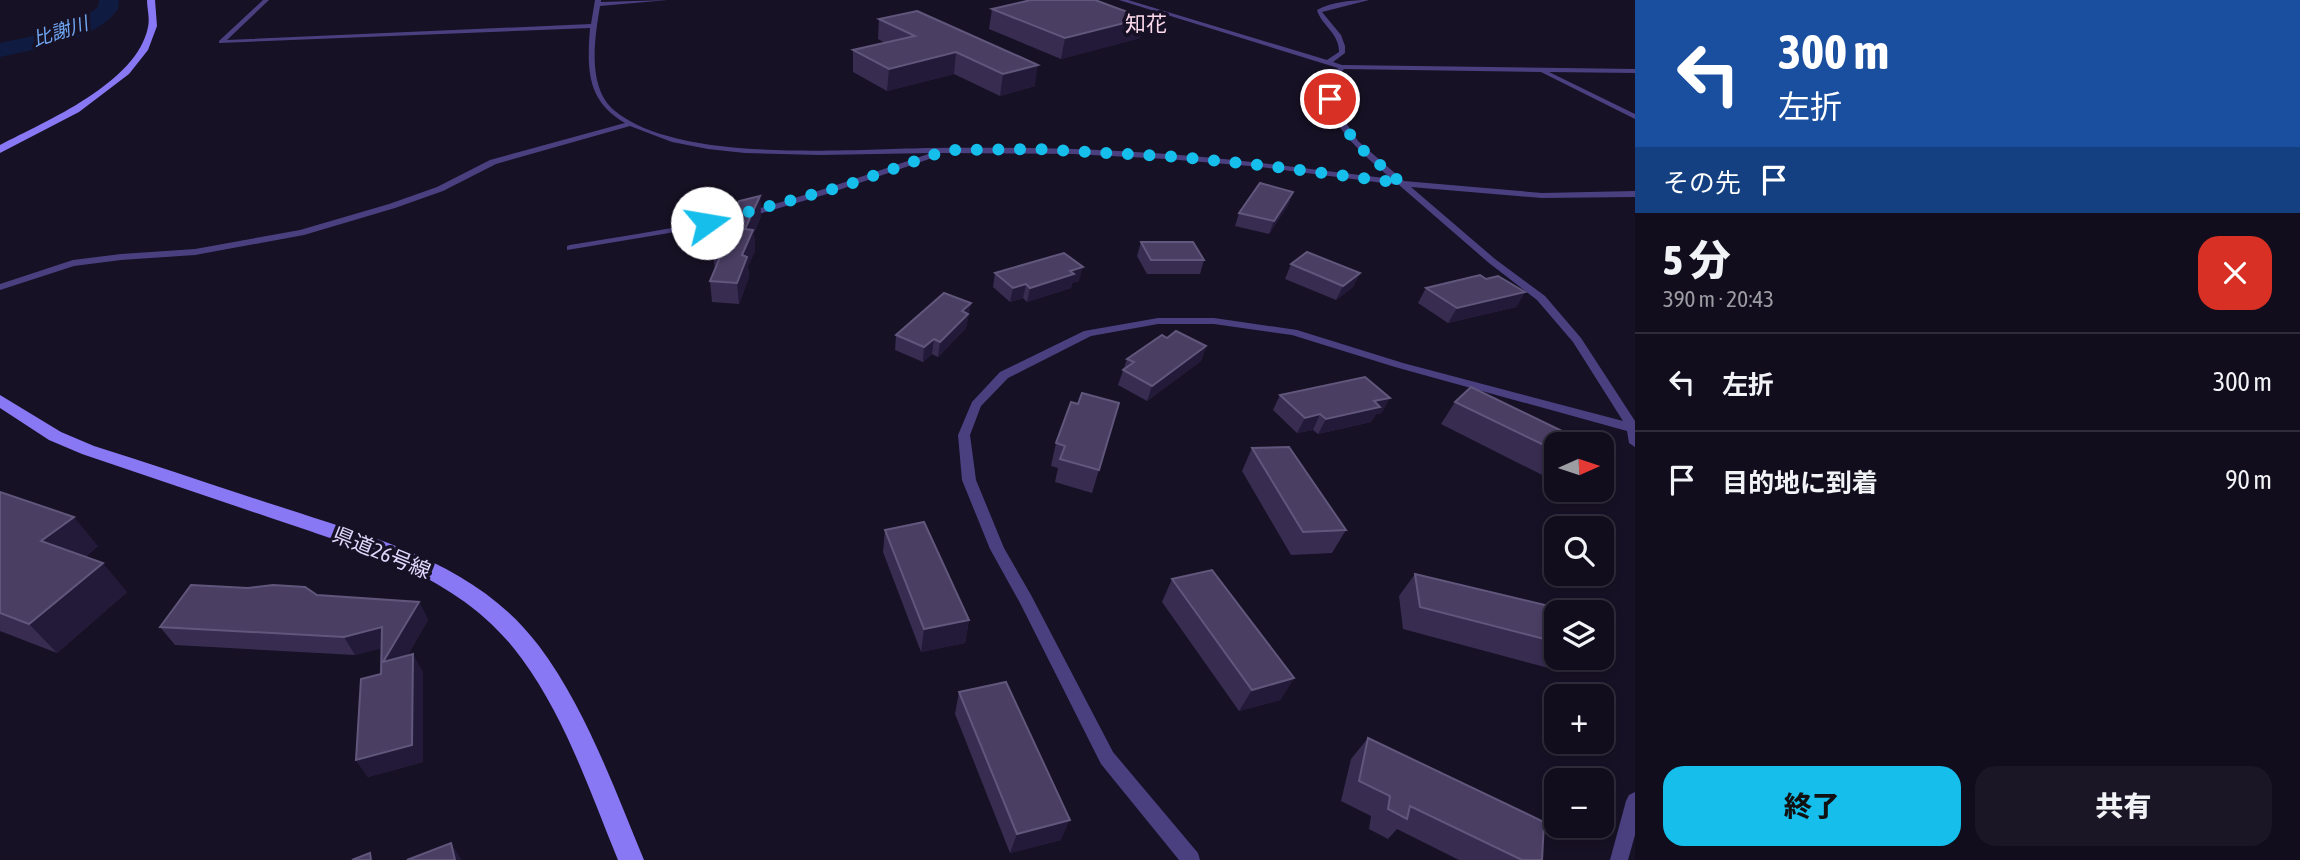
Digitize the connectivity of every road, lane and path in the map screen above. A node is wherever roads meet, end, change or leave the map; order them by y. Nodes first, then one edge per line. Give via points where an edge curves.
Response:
1 (151, 0) edge
2 (266, 0) edge
3 (666, 0) edge
4 (1122, 0) edge
5 (1366, 0) edge
6 (599, 2) edge
7 (593, 26) junction
8 (1327, 63) junction
9 (1342, 67) junction
10 (1541, 70) junction
11 (1635, 71) edge
12 (1635, 117) edge
13 (630, 124) junction
14 (0, 150) edge
15 (947, 150) junction
16 (1401, 183) junction
17 (1635, 194) edge
18 (570, 248) dead end
19 (0, 287) edge
20 (0, 400) edge
21 (1633, 428) junction
22 (1635, 443) edge
23 (1635, 801) edge
24 (631, 860) edge
25 (1191, 860) edge
26 (1619, 860) edge

1 - 14 main road via 152,32 119,79
2 - 7 lane via 221,42
3 - 6 lane
4 - 8 lane
5 - 8 lane via 1319,11 1343,44 1342,52
6 - 7 lane
7 - 13 lane via 592,71 602,100
8 - 9 lane
9 - 10 lane
9 - 16 lane via 1329,85 1339,118 1355,143
10 - 11 lane
10 - 12 lane
13 - 15 lane via 661,137 728,149
13 - 19 lane via 493,162 440,189 301,233 195,252 73,264
15 - 16 lane via 1035,149 1180,157
15 - 18 lane via 755,212
16 - 17 lane via 1550,194
16 - 21 lane via 1541,298 1577,340
20 - 24 main road, 県道26号線 via 77,446 376,545 467,590 513,631 550,685
21 - 22 lane
21 - 25 lane via 1293,332 1214,321 1158,321 1088,333 1004,375 976,404 964,435 969,480 997,549 1107,758
23 - 26 lane

